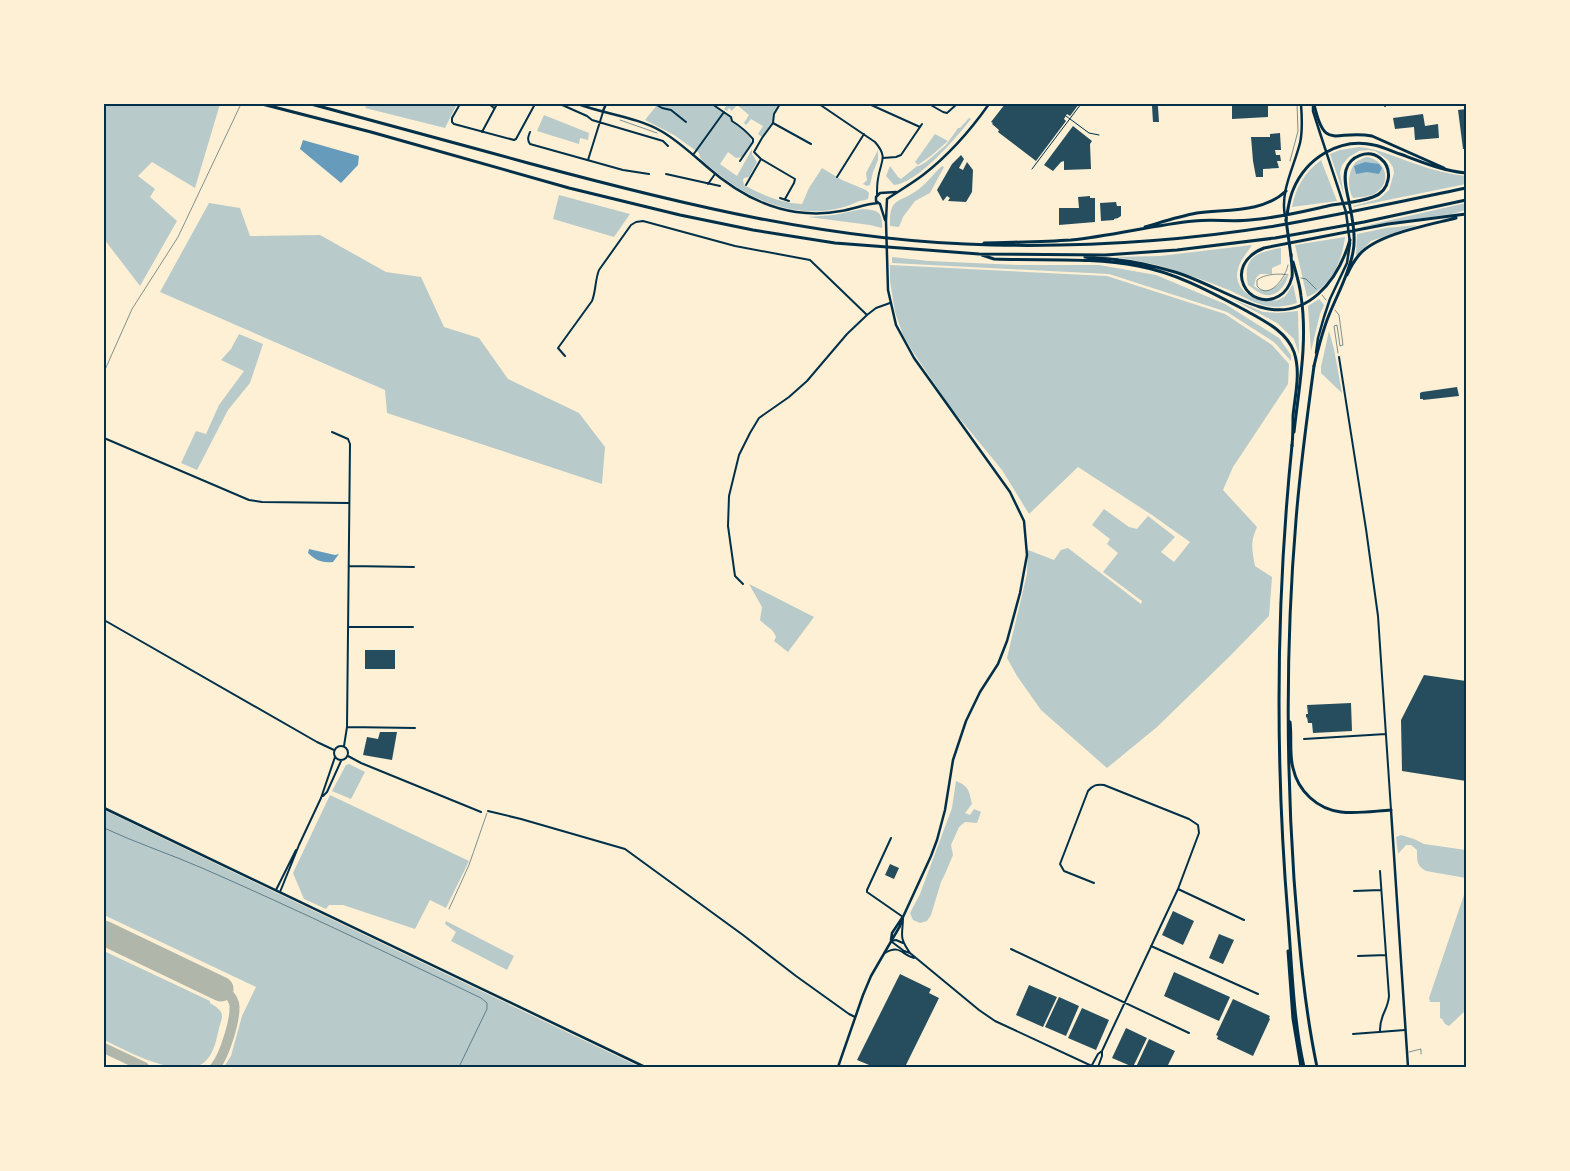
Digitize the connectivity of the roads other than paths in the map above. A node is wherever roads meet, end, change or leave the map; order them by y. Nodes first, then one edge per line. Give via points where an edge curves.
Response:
1 (241, 104) edge
2 (262, 104) edge
3 (312, 104) edge
4 (460, 104) edge
5 (489, 104) edge
6 (497, 104) edge
7 (535, 104) edge
8 (560, 104) edge
9 (578, 104) edge
10 (606, 104) edge
11 (655, 104) edge
12 (712, 104) edge
13 (780, 104) edge
14 (820, 104) edge
15 (869, 104) edge
16 (929, 104) edge
17 (957, 104) edge
18 (990, 104) edge
19 (1081, 104) edge
20 (1301, 104) edge
21 (1313, 104) edge
22 (494, 108) junction
23 (603, 112) junction
24 (724, 112) junction
25 (1066, 116) dead end
26 (1070, 119) junction
27 (599, 122) junction
28 (686, 122) dead end
29 (773, 122) junction
30 (482, 132) junction
31 (530, 132) dead end
32 (864, 134) junction
33 (1099, 135) dead end
34 (811, 144) dead end
35 (668, 146) dead end
36 (693, 155) junction
37 (883, 158) junction
38 (761, 159) junction
39 (588, 160) junction
40 (740, 161) dead end
41 (776, 167) junction
42 (1032, 170) dead end
43 (1449, 170) junction
44 (774, 171) dead end
45 (640, 172) junction
46 (1466, 173) edge
47 (649, 174) dead end
48 (666, 174) dead end
49 (715, 174) junction
50 (838, 177) dead end
51 (639, 178) dead end
52 (744, 178) dead end
53 (748, 182) junction
54 (708, 184) junction
55 (746, 185) dead end
56 (720, 186) dead end
57 (878, 186) junction
58 (1466, 188) edge
59 (1286, 191) junction
60 (897, 192) junction
61 (883, 193) junction
62 (876, 196) junction
63 (780, 198) dead end
64 (785, 199) junction
65 (1466, 200) edge
66 (789, 201) dead end
67 (886, 201) junction
68 (866, 204) junction
69 (879, 204) junction
70 (1466, 214) edge
71 (1286, 220) junction
72 (886, 221) junction
73 (1138, 230) junction
74 (1350, 240) junction
75 (961, 244) junction
76 (979, 254) junction
77 (1290, 254) junction
78 (1076, 255) junction
79 (1340, 288) junction
80 (890, 303) junction
81 (867, 315) junction
82 (565, 356) dead end
83 (1339, 358) road end
84 (1314, 366) junction
85 (104, 372) edge
86 (332, 432) dead end
87 (104, 438) edge
88 (1292, 446) junction
89 (349, 503) junction
90 (348, 566) junction
91 (414, 567) dead end
92 (743, 584) dead end
93 (104, 620) edge
94 (348, 626) junction
95 (413, 627) dead end
96 (1288, 709) junction
97 (347, 727) junction
98 (415, 728) dead end
99 (1386, 734) junction
100 (1304, 739) dead end
101 (344, 746) junction
102 (334, 750) junction
103 (348, 756) junction
104 (335, 757) junction
105 (342, 760) junction
106 (321, 798) junction
107 (104, 808) edge
108 (1391, 810) junction
109 (488, 811) joint
110 (481, 812) dead end
111 (104, 828) edge
112 (892, 838) dead end
113 (299, 845) junction
114 (1380, 872) dead end
115 (1094, 883) dead end
116 (1178, 889) junction
117 (276, 890) junction
118 (1381, 890) junction
119 (1354, 891) dead end
120 (280, 892) junction
121 (449, 909) dead end
122 (903, 916) junction
123 (1244, 920) dead end
124 (891, 941) junction
125 (903, 943) junction
126 (1151, 946) junction
127 (1012, 949) dead end
128 (910, 953) junction
129 (884, 954) junction
130 (1386, 955) junction
131 (1358, 956) dead end
132 (917, 958) junction
133 (1258, 994) dead end
134 (1125, 1003) junction
135 (856, 1017) junction
136 (1405, 1030) junction
137 (1380, 1032) junction
138 (1189, 1033) dead end
139 (1353, 1034) dead end
140 (1102, 1051) junction
141 (1407, 1053) junction
142 (1421, 1054) dead end
143 (459, 1067) edge
144 (645, 1067) edge
145 (838, 1067) edge
146 (1094, 1067) edge
147 (1302, 1067) edge
148 (1317, 1067) edge
149 (1408, 1067) edge

1 - 85 lane via 178,237 132,309
2 - 76 highway via 680,215 835,243
3 - 75 highway via 702,207 839,232
4 - 30 street via 452,122
5 - 22 street
6 - 22 street
7 - 30 street via 516,139
8 - 27 street
9 - 23 main road
10 - 23 main road
11 - 28 street via 671,110
12 - 24 street
13 - 29 street
14 - 32 street
15 - 37 street via 921,126 901,155
16 - 17 street via 947,113
18 - 60 main road via 959,143 923,175
19 - 26 street
20 - 59 main road via 1302,132
21 - 43 highway via 1321,127 1329,135 1372,136
21 - 74 main road via 1346,212
22 - 30 street
23 - 27 street
23 - 36 main road via 652,126
24 - 36 street
24 - 40 street via 753,139
25 - 26 street
26 - 33 street via 1089,133
26 - 42 street
27 - 35 street via 663,141
27 - 39 street
29 - 34 street
29 - 38 street via 754,152
31 - 39 street via 530,144
32 - 37 street via 882,149
32 - 50 street
36 - 49 main road
37 - 57 street
38 - 41 street
38 - 53 street
39 - 45 street
41 - 44 street
41 - 64 street via 795,178
43 - 46 highway
43 - 71 highway via 1374,145 1339,146 1304,170 1293,189
45 - 47 street
45 - 51 street
48 - 54 street
49 - 54 street
49 - 68 main road via 752,199 781,210 824,213
52 - 53 street
53 - 55 street
54 - 56 street
57 - 61 street
57 - 62 street
58 - 75 highway via 1328,217 1187,238 1047,246
59 - 71 main road
59 - 73 highway via 1279,198 1256,206 1196,214
60 - 61 main road
60 - 67 main road
61 - 62 main road
61 - 67 main road
62 - 68 main road
62 - 69 main road
63 - 64 street
64 - 66 street
65 - 78 highway via 1275,238 1177,250
67 - 69 main road
67 - 72 main road
68 - 69 main road
69 - 72 main road
70 - 77 highway via 1388,224 1264,248 1244,262 1241,274 1248,291 1265,299 1283,293 1293,274
70 - 79 highway via 1373,244 1359,254
71 - 77 highway
72 - 80 main road
73 - 75 highway via 1072,240
73 - 79 highway via 1192,221 1250,220 1297,212 1333,205 1359,200 1373,197 1387,184 1389,177 1386,165 1377,156 1358,156 1346,169 1345,176 1348,195 1354,235 1353,251
74 - 78 highway via 1340,267 1318,295 1295,307 1279,309 1262,307 1176,272 1145,264
74 - 84 main road via 1347,263 1330,299 1318,338
76 - 78 highway
76 - 88 highway via 994,259 1138,266 1199,286 1256,316 1288,340 1297,362
77 - 88 highway via 1301,296 1304,327 1303,362
79 - 84 highway
80 - 81 street
80 - 122 main road via 907,347 1019,507 1026,528 1027,555 1005,647 966,721 953,760 945,810 935,844
81 - 82 street via 808,260 735,246 642,221 631,226 599,270 592,301 558,348
81 - 92 street via 798,390 759,418 739,455 729,496 728,526 734,576
83 - 99 street via 1374,590
84 - 96 highway via 1296,520
86 - 89 street via 349,441
87 - 89 street via 249,500
88 - 147 highway via 1282,576 1279,673 1281,807 1289,985
89 - 90 street
90 - 91 street
90 - 94 street
93 - 102 street
94 - 95 street
94 - 97 street
96 - 108 highway via 1292,766 1306,795 1322,806 1342,812
96 - 148 highway via 1296,905 1307,1014
97 - 98 street
97 - 101 street
99 - 100 street
99 - 108 street
101 - 102 street
101 - 103 street via 348,749
102 - 104 street
103 - 105 street
103 - 110 street
104 - 105 street
104 - 106 street
105 - 106 street
106 - 113 street
107 - 117 main road
108 - 136 main road
109 - 121 lane
109 - 135 street via 625,849
111 - 143 lane via 319,920 481,998 487,1009
112 - 122 street via 866,890
113 - 117 street
113 - 120 street
114 - 118 street
115 - 116 street via 1064,871 1060,864 1088,791 1098,784 1198,825 1199,833
116 - 123 street
116 - 126 street
117 - 120 main road
118 - 119 street
118 - 130 street
120 - 144 main road
122 - 124 main road via 892,933
122 - 125 street
124 - 125 street
124 - 128 street
124 - 129 main road
125 - 128 street
126 - 133 street
126 - 134 street
127 - 134 street
128 - 132 street
129 - 132 street via 896,949
129 - 135 main road via 871,976
130 - 131 street
130 - 137 street via 1388,1000 1380,1020
132 - 146 street via 995,1021
134 - 138 street
134 - 140 street
135 - 145 main road
136 - 137 street
136 - 141 main road
137 - 139 street
140 - 146 street
140 - 146 street
141 - 142 lane via 1421,1049
141 - 149 main road

